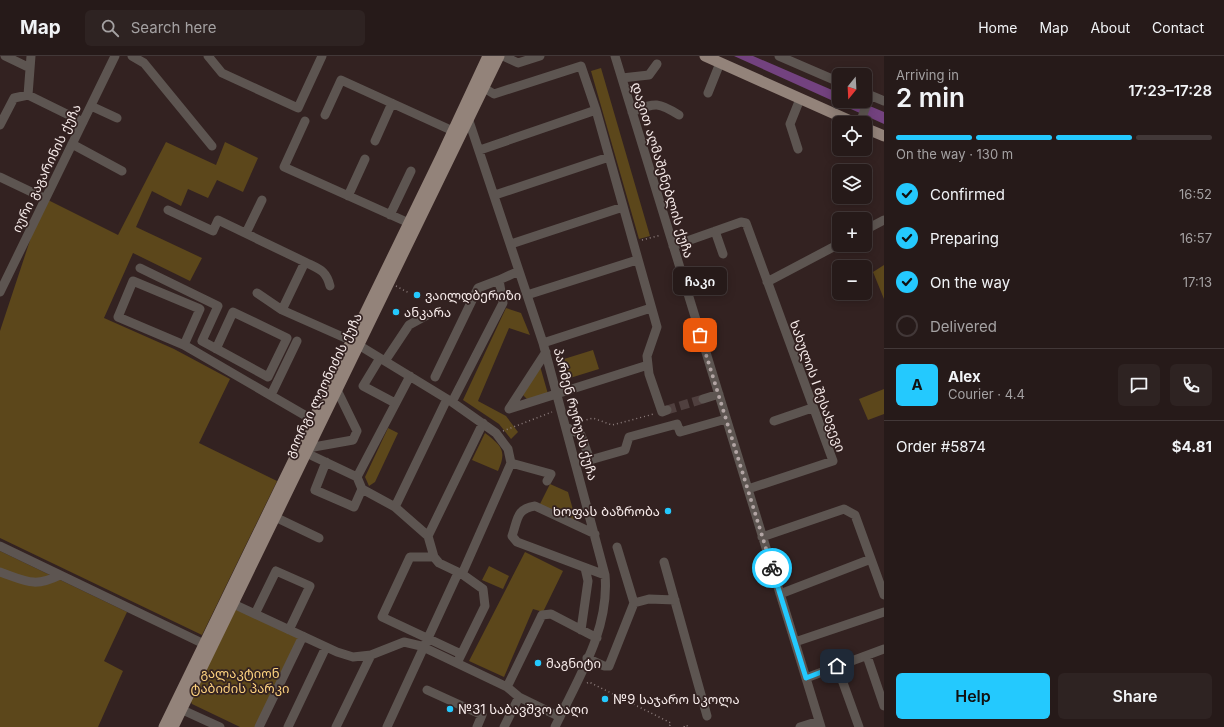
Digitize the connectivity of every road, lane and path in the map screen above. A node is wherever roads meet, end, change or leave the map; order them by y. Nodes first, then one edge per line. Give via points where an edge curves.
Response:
1 (5, 56) edge
2 (31, 56) edge
3 (115, 56) edge
4 (132, 56) edge
5 (208, 56) edge
6 (322, 56) edge
7 (488, 56) edge
8 (499, 56) edge
9 (503, 56) edge
10 (540, 56) edge
11 (615, 56) edge
12 (707, 56) edge
13 (779, 56) edge
14 (657, 64) dead end
15 (720, 64) junction
16 (30, 68) junction
17 (622, 78) junction
18 (832, 79) edge
19 (484, 88) junction
20 (708, 93) dead end
21 (28, 95) junction
22 (872, 98) edge
23 (800, 99) junction
24 (884, 101) edge
25 (392, 103) junction
26 (91, 106) junction
27 (465, 108) junction
28 (596, 110) junction
29 (632, 112) junction
30 (325, 115) dead end
31 (679, 115) dead end
32 (846, 116) edge
33 (117, 118) dead end
34 (468, 119) junction
35 (305, 121) dead end
36 (83, 122) junction
37 (0, 125) edge
38 (454, 131) junction
39 (872, 131) edge
40 (884, 136) edge
41 (375, 141) dead end
42 (72, 144) junction
43 (212, 146) dead end
44 (798, 149) dead end
45 (480, 150) junction
46 (609, 157) junction
47 (365, 159) dead end
48 (122, 170) dead end
49 (412, 172) dead end
50 (0, 178) edge
51 (495, 195) junction
52 (348, 196) junction
53 (44, 198) junction
54 (262, 200) dead end
55 (623, 207) junction
56 (168, 210) dead end
57 (390, 215) junction
58 (884, 220) edge
59 (409, 223) junction
60 (872, 226) edge
61 (715, 231) junction
62 (669, 232) junction
63 (246, 233) junction
64 (632, 243) junction
65 (511, 244) junction
66 (673, 246) junction
67 (832, 248) edge
68 (723, 254) dead end
69 (637, 260) junction
70 (305, 262) junction
71 (140, 268) dead end
72 (519, 271) junction
73 (499, 280) junction
74 (767, 282) junction
75 (389, 283) junction
76 (330, 286) dead end
77 (0, 292) edge
78 (257, 293) dead end
79 (409, 293) dead end
80 (527, 295) junction
81 (650, 308) junction
82 (282, 310) junction
83 (429, 314) dead end
84 (297, 342) dead end
85 (355, 343) junction
86 (543, 343) junction
87 (184, 345) junction
88 (216, 348) junction
89 (546, 352) junction
90 (382, 359) junction
91 (240, 362) junction
92 (648, 365) junction
93 (235, 375) junction
94 (410, 376) junction
95 (435, 377) dead end
96 (337, 390) junction
97 (557, 393) junction
98 (719, 394) junction
99 (271, 395) junction
100 (703, 399) tunnel mouth
101 (450, 400) junction
102 (395, 403) junction
103 (812, 408) junction
104 (562, 409) junction
105 (664, 411) joint
106 (726, 419) junction
107 (314, 420) junction
108 (774, 420) dead end
109 (483, 423) junction
110 (566, 426) junction
111 (496, 433) junction
112 (304, 450) junction
113 (326, 462) junction
114 (511, 462) junction
115 (357, 477) junction
116 (548, 481) dead end
117 (362, 489) junction
118 (748, 490) junction
119 (395, 507) junction
120 (275, 517) junction
121 (595, 534) junction
122 (428, 536) junction
123 (762, 537) junction
124 (319, 538) dead end
125 (0, 546) edge
126 (617, 547) dead end
127 (434, 558) junction
128 (871, 559) junction
129 (664, 562) dead end
130 (585, 568) junction
131 (0, 572) edge
132 (460, 574) junction
133 (60, 575) junction
134 (605, 575) junction
135 (780, 594) junction
136 (884, 595) edge
137 (675, 600) junction
138 (229, 602) junction
139 (634, 603) junction
140 (884, 612) edge
141 (255, 614) junction
142 (289, 630) junction
143 (581, 630) junction
144 (303, 636) junction
145 (428, 638) junction
146 (597, 638) junction
147 (794, 642) junction
148 (204, 644) junction
149 (326, 647) junction
150 (424, 647) junction
151 (884, 649) edge
152 (461, 654) junction
153 (371, 655) junction
154 (867, 656) junction
155 (587, 658) junction
156 (457, 663) junction
157 (837, 666) junction
158 (806, 678) junction
159 (584, 684) dead end
160 (507, 687) junction
161 (427, 690) dead end
162 (519, 697) junction
163 (884, 706) edge
164 (178, 707) junction
165 (707, 716) dead end
166 (560, 717) junction
167 (820, 724) edge
168 (164, 727) edge
169 (173, 727) edge
170 (220, 727) edge
171 (259, 727) edge
172 (288, 727) edge
173 (336, 727) edge
174 (387, 727) edge
175 (477, 727) edge
176 (504, 727) edge
177 (555, 727) edge
178 (669, 727) edge
179 (684, 727) edge
180 (690, 727) edge
181 (800, 727) edge
182 (859, 727) edge

1 - 16 street
2 - 16 street
3 - 26 street, იური გაგარინის ქუჩა
4 - 43 street via 144,63
5 - 6 street via 222,73 298,108
7 - 27 main road, გიორგი ლეონიძის ქუჩა
8 - 19 main road, გიორგი ლეონიძის ქუჩა
9 - 10 street via 518,63
11 - 17 street, დავით აღმაშენებლის ქუჩა
12 - 15 main road
13 - 18 street
14 - 17 street via 650,75
15 - 20 street
15 - 23 main road
16 - 21 street
17 - 29 street, დავით აღმაშენებლის ქუჩა
19 - 28 street via 494,94 581,66
19 - 34 main road, გიორგი ლეონიძის ქუჩა
21 - 36 street
21 - 37 street via 14,98
22 - 24 street
23 - 32 main road
23 - 44 street via 790,124
25 - 30 street via 341,80
25 - 38 street
25 - 41 street
26 - 33 street
26 - 36 street, იური გაგარინის ქუჩა
27 - 34 street, პარმენ რურუას ქუჩა
27 - 38 main road, გიორგი ლეონიძის ქუჩა
28 - 45 street
28 - 46 street
29 - 31 street via 655,103
29 - 62 street, დავით აღმაშენებლის ქუჩა
34 - 45 street, პარმენ რურუას ქუჩა
34 - 75 main road, გიორგი ლეონიძის ქუჩა
35 - 52 street via 284,167
36 - 42 street, იური გაგარინის ქუჩა
38 - 59 main road, გიორგი ლეონიძის ქუჩა
39 - 40 main road
42 - 48 street
42 - 53 street, იური გაგარინის ქუჩა
45 - 51 street, პარმენ რურუას ქუჩა
46 - 51 street
46 - 55 street
47 - 52 street
49 - 57 street
50 - 53 street
51 - 65 street, პარმენ რურუას ქუჩა
52 - 57 street
53 - 77 street, იური გაგარინის ქუჩა
54 - 63 street
55 - 64 street
55 - 65 street
56 - 63 street via 212,231 218,220
57 - 59 street
58 - 60 street
59 - 85 main road, გიორგი ლეონიძის ქუჩა
61 - 66 street, ხახულის I შესახვევი
61 - 68 street
61 - 74 street, ხახულის I შესახვევი via 741,222 746,223
62 - 64 path
62 - 66 street, დავით აღმაშენებლის ქუჩა
63 - 70 street
64 - 69 street
65 - 72 street, პარმენ რურუას ქუჩა
66 - 98 street, დავით აღმაშენებლის ქუჩა
67 - 74 street
69 - 80 street
69 - 81 street
70 - 76 street via 325,273
70 - 82 street
71 - 88 street via 218,306 202,341
72 - 73 street
72 - 80 street, პარმენ რურუას ქუჩა
73 - 95 street via 478,288
73 - 101 street via 503,303
74 - 103 street, ხახულის I შესახვევი
75 - 79 path
75 - 85 main road, გიორგი ლეონიძის ქუჩა
78 - 82 street
80 - 86 street, პარმენ რურუას ქუჩა
81 - 86 street
81 - 92 street via 657,327 647,356
82 - 85 street
83 - 90 street via 409,325
84 - 99 street
85 - 90 street
85 - 96 main road, გიორგი ლეონიძის ქუჩა
85 - 107 main road, გიორგი ლეონიძის ქუჩა
86 - 89 street, პარმენ რურუას ქუჩა
87 - 87 street via 118,317 133,281 200,309
87 - 93 street
88 - 91 street
88 - 91 street via 233,312 287,338 268,377
89 - 97 street, პარმენ რურუას ქუჩა
89 - 97 street via 509,409
90 - 94 street
90 - 102 street via 364,386
91 - 93 street
92 - 97 street
92 - 105 street
93 - 99 street
94 - 101 street
94 - 102 street
96 - 112 main road, გიორგი ლეონიძის ქუჩა
96 - 112 street via 357,431 353,440
97 - 104 street, პარმენ რურუას ქუჩა
98 - 100 street
98 - 106 street, დავით აღმაშენებლის ქუჩა
99 - 107 street
101 - 109 street
101 - 119 street
102 - 115 street
103 - 108 street
103 - 118 street, ხახულის I შესახვევი via 833,461
104 - 110 street, პარმენ რურუას ქუჩა
104 - 111 path
105 - 110 path via 612,425 593,418
106 - 110 street via 680,432 678,424 629,437 626,450 590,460 581,435
106 - 118 street, დავით აღმაშენებლის ქუჩა
107 - 112 main road, გიორგი ლეონიძის ქუჩა
109 - 111 street
109 - 122 street
110 - 121 street, პარმენ რურუას ქუჩა
111 - 114 street via 508,448
112 - 113 street
112 - 120 main road, გიორგი ლეონიძის ქუჩა
112 - 138 main road, გიორგი ლეონიძის ქუჩა
113 - 115 street
113 - 117 street via 315,490 354,507
114 - 116 street via 551,474
114 - 132 street
115 - 117 street
117 - 119 street
118 - 123 street, დავით აღმაშენებლის ქუჩა
119 - 122 street
120 - 124 street
120 - 138 main road, გიორგი ლეონიძის ქუჩა
121 - 130 street via 535,506 524,508 519,514 512,536 517,542
121 - 134 street, პარმენ რურუას ქუჩა
122 - 127 street
123 - 128 street via 844,510 855,515
123 - 135 street, დავით აღმაშენებლის ქუჩა
125 - 133 street
126 - 139 street
127 - 132 street
127 - 145 street via 410,557 382,617
128 - 135 street
128 - 136 street
129 - 137 street
130 - 134 street
130 - 143 street via 588,581
131 - 133 street via 31,583 46,582
132 - 145 street
132 - 152 street via 483,589 485,606
133 - 148 street
134 - 146 street, პარმენ რურუას ქუჩა via 607,594
135 - 147 street, დავით აღმაშენებლის ქუჩა
137 - 139 street via 650,599
137 - 165 street
138 - 141 street
138 - 148 main road, გიორგი ლეონიძის ქუჩა
138 - 164 main road, გიორგი ლეონიძის ქუჩა
139 - 155 street via 609,666
140 - 147 street
141 - 142 street
141 - 142 street via 276,571 310,586
142 - 144 street
143 - 146 street
143 - 160 street via 550,614 542,615
144 - 149 street
144 - 171 street
145 - 150 street
145 - 152 street
146 - 155 street, პარმენ რურუას ქუჩა
147 - 158 street, დავით აღმაშენებლის ქუჩა
148 - 164 main road, გიორგი ლეონიძის ქუჩა
149 - 153 street via 353,657
149 - 172 street
150 - 153 street via 404,642
150 - 156 street
150 - 174 street
151 - 154 street
152 - 156 street
153 - 173 street
154 - 157 street
154 - 163 street
155 - 166 street, პარმენ რურუას ქუჩა
156 - 160 street
157 - 158 street
157 - 182 street
158 - 167 street, დავით აღმაშენებლის ქუჩა
159 - 178 path via 589,682 671,724
160 - 162 street
161 - 175 street via 482,716
162 - 166 street
162 - 176 street
164 - 168 main road, გიორგი ლეონიძის ქუჩა
164 - 169 main road, გიორგი ლეონიძის ქუჩა
164 - 170 street
166 - 177 street, პარმენ რურუას ქუჩა
167 - 181 street
179 - 180 path

